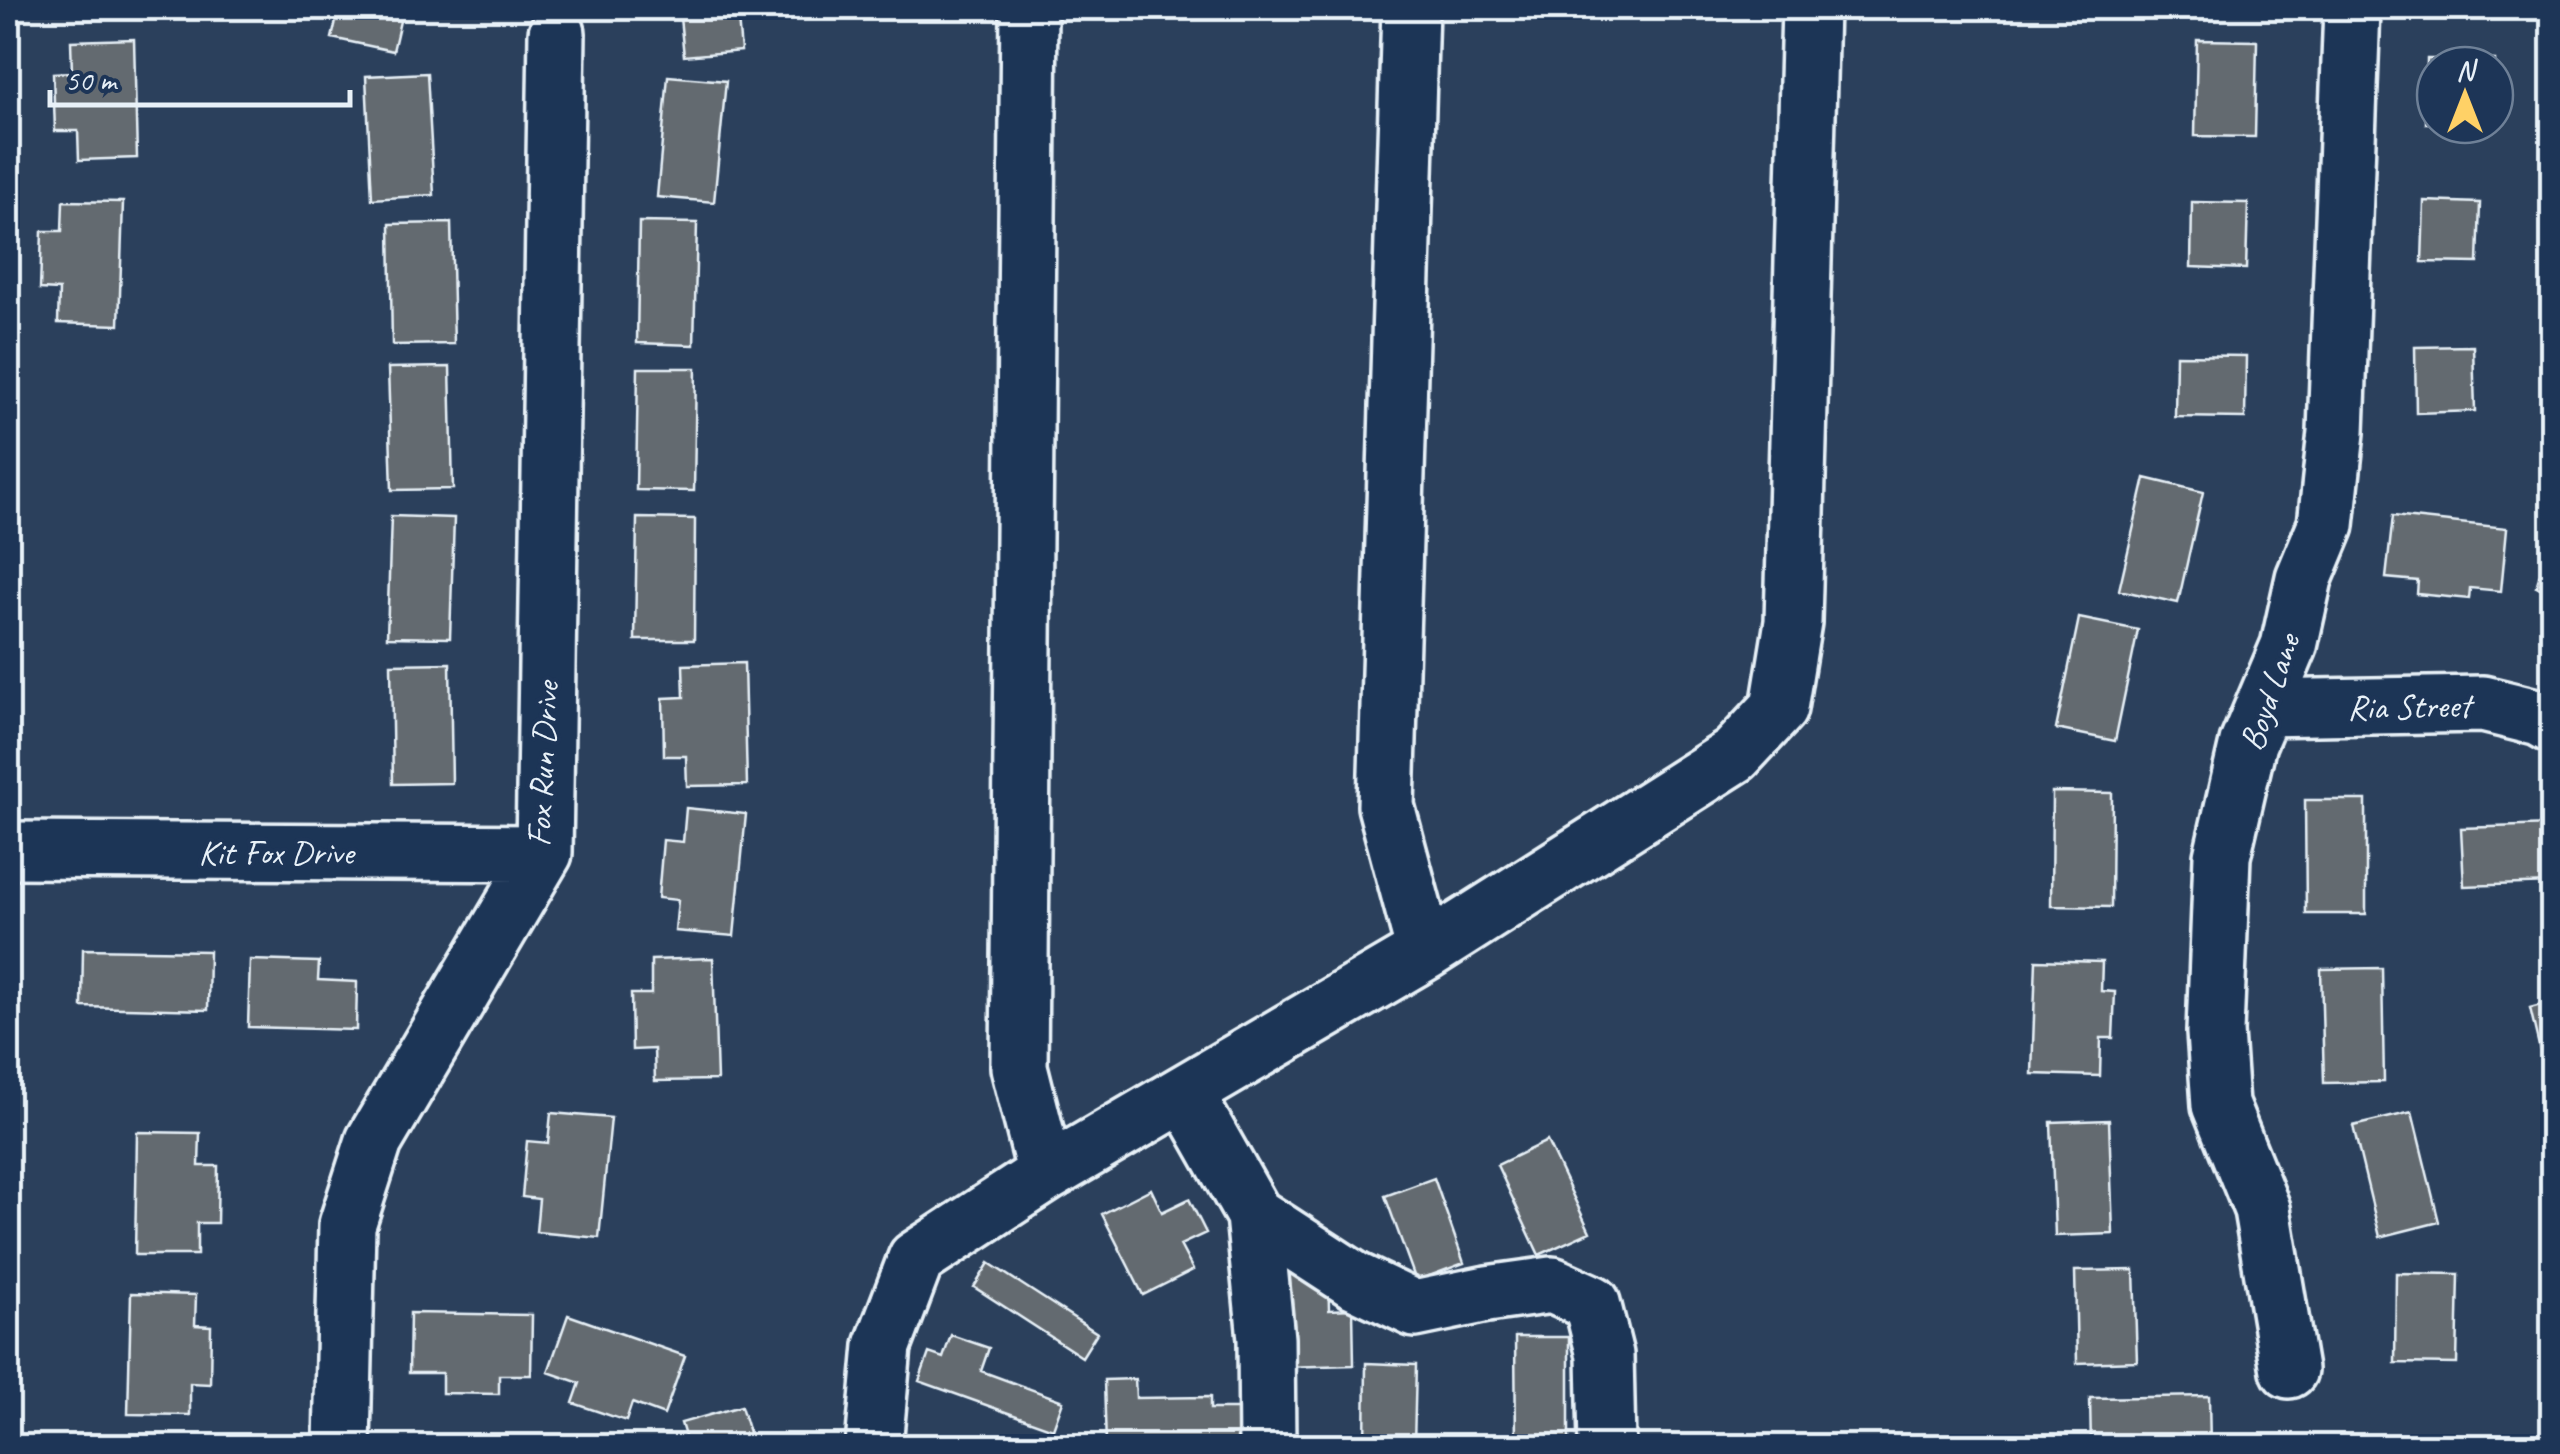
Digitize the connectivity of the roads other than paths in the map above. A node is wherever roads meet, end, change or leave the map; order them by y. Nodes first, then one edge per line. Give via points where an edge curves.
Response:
1 (1029, 8) edge
2 (1410, 8) edge
3 (1810, 8) edge
4 (2352, 8) edge
5 (557, 33) dead end
6 (2263, 708) junction
7 (2552, 725) edge
8 (8, 850) edge
9 (544, 853) junction
10 (1425, 952) junction
11 (1185, 1092) junction
12 (1046, 1174) junction
13 (1254, 1214) junction
14 (2289, 1370) dead end
15 (342, 1446) edge
16 (874, 1446) edge
17 (1267, 1446) edge
18 (1607, 1446) edge

1 - 12 street via 1018,1066
2 - 10 street via 1386,806
3 - 10 street via 1793,622 1779,708 1735,755
4 - 6 street, Boyd Lane via 2336,432 2326,525
5 - 9 street, Fox Run Drive
6 - 7 street, Ria Street via 2483,704
6 - 14 street, Boyd Lane via 2248,743 2222,856 2215,1032 2220,1105 2262,1208
8 - 9 street, Kit Fox Drive
9 - 15 street, Fox Run Drive via 369,1158 347,1224
10 - 11 street
11 - 12 street
11 - 13 street
12 - 16 street via 916,1259 882,1346
13 - 17 street
13 - 18 street via 1354,1280 1415,1309 1552,1284 1592,1303 1605,1355

